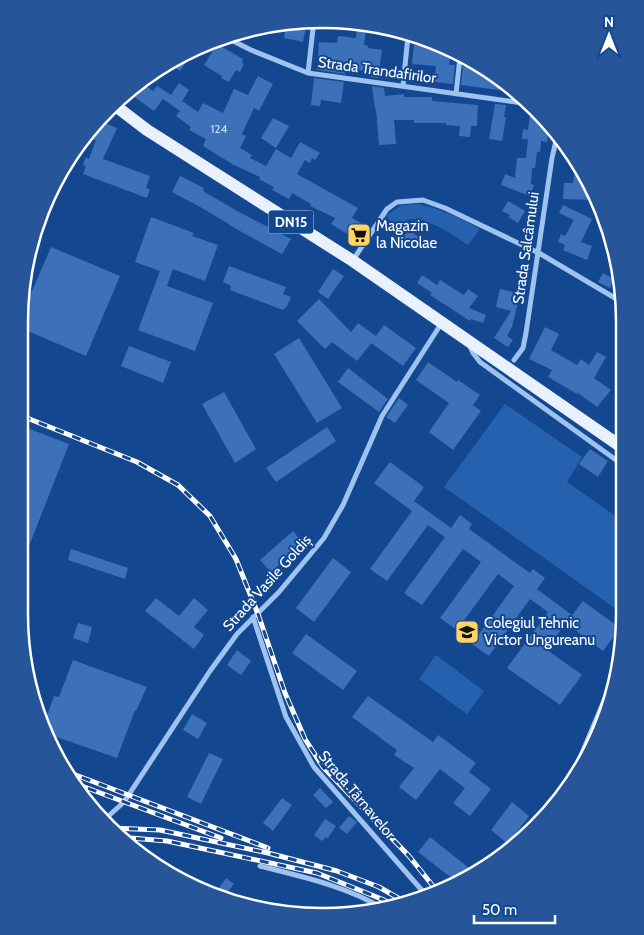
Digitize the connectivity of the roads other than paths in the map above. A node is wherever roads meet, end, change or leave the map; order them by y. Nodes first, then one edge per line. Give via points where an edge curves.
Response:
1 (313, 28) edge
2 (234, 41) edge
3 (408, 41) edge
4 (459, 62) edge
5 (308, 73) junction
6 (403, 86) junction
7 (456, 94) junction
8 (516, 101) edge
9 (119, 109) edge
10 (556, 142) edge
11 (539, 253) junction
12 (353, 261) junction
13 (615, 297) edge
14 (441, 323) junction
15 (468, 342) junction
16 (514, 360) dead end
17 (616, 444) edge
18 (616, 460) edge
19 (252, 617) junction
20 (601, 708) edge
21 (589, 737) edge
22 (109, 816) edge
23 (260, 866) dead end
24 (422, 890) edge
25 (374, 903) edge

1 - 5 street
2 - 5 street, Strada Trandafirilor
3 - 6 street
4 - 7 street
5 - 6 street, Strada Trandafirilor
6 - 7 street, Strada Trandafirilor
7 - 8 street, Strada Trandafirilor
9 - 12 main road, DN15 via 147,130
10 - 11 street, Strada Salcâmului
11 - 12 street via 423,200 397,202 386,210
11 - 13 street
11 - 16 street, Strada Salcâmului via 523,348
12 - 14 main road, DN15
14 - 15 main road, DN15
14 - 19 street, Strada Vasile Goldiș via 382,416 324,538 279,592
15 - 17 main road, DN15
15 - 18 street via 480,362
19 - 22 street, Strada Vasile Goldiș via 210,671 124,802
19 - 24 street, Strada Târnavelor via 286,717 314,768
20 - 21 street
23 - 25 street via 328,884

